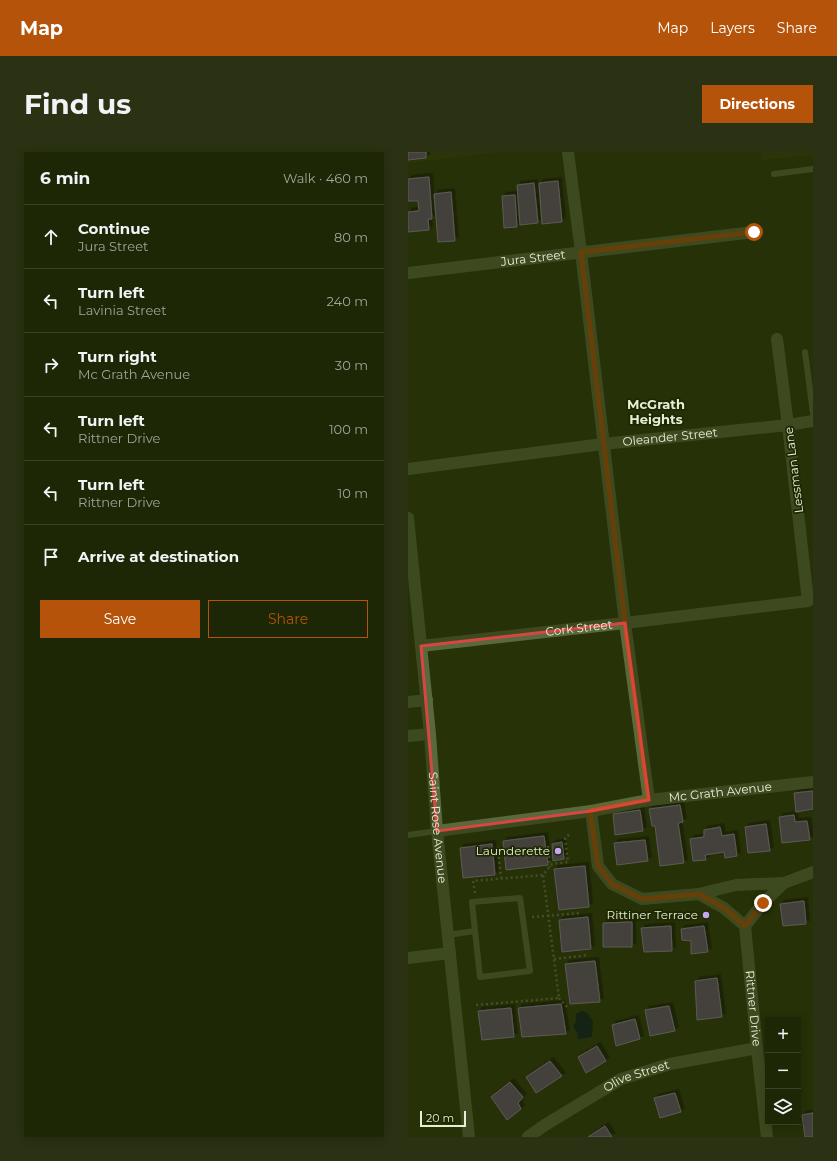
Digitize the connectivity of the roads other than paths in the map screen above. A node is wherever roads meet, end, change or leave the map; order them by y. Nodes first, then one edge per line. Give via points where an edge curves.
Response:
1 (568, 152) edge
2 (813, 169) edge
3 (774, 174) dead end
4 (754, 232) dead end
5 (581, 252) junction
6 (408, 272) edge
7 (777, 339) dead end
8 (805, 352) dead end
9 (813, 413) edge
10 (813, 421) edge
11 (788, 425) junction
12 (603, 444) junction
13 (408, 469) edge
14 (408, 518) edge
15 (808, 601) joint
16 (625, 623) junction
17 (421, 646) junction
18 (427, 700) junction
19 (408, 702) edge
20 (430, 734) junction
21 (408, 736) edge
22 (813, 782) edge
23 (649, 800) junction
24 (590, 811) junction
25 (437, 831) junction
26 (408, 835) edge
27 (813, 872) edge
28 (784, 883) junction
29 (699, 894) junction
30 (745, 926) junction
31 (475, 931) junction
32 (448, 935) junction
33 (450, 953) junction
34 (408, 958) edge
35 (757, 1048) junction
36 (469, 1137) edge
37 (528, 1137) edge
38 (767, 1137) edge

1 - 5 street
2 - 3 lane
4 - 5 street, Jura Street
5 - 6 street, Jura Street
5 - 12 street
7 - 11 street, Lessman Lane
8 - 9 lane
10 - 11 street, Oleander Street
11 - 12 street, Oleander Street
11 - 15 street, Lessman Lane
12 - 13 street, Oleander Street
12 - 16 street
14 - 17 street, Saint Rose Avenue
15 - 16 street, Cork Street
16 - 17 street, Cork Street
16 - 23 street
17 - 18 street, Saint Rose Avenue
18 - 19 street
18 - 20 street, Saint Rose Avenue
20 - 21 street
20 - 25 street, Saint Rose Avenue
22 - 23 street, Mc Grath Avenue
23 - 24 street, Mc Grath Avenue
24 - 25 street, Mc Grath Avenue
24 - 29 street via 598,866 612,884 642,899
25 - 26 lane
25 - 32 street, Saint Rose Avenue
27 - 28 street
28 - 29 street via 736,885
28 - 30 street via 763,903
29 - 30 street via 724,908
30 - 35 street, Rittner Drive
31 - 31 lane via 472,902 520,898 530,971 480,977
31 - 32 lane
32 - 33 street, Saint Rose Avenue
33 - 34 street
33 - 36 street, Saint Rose Avenue
35 - 37 street, Olive Street via 670,1064 621,1079
35 - 38 street, Rittner Drive

